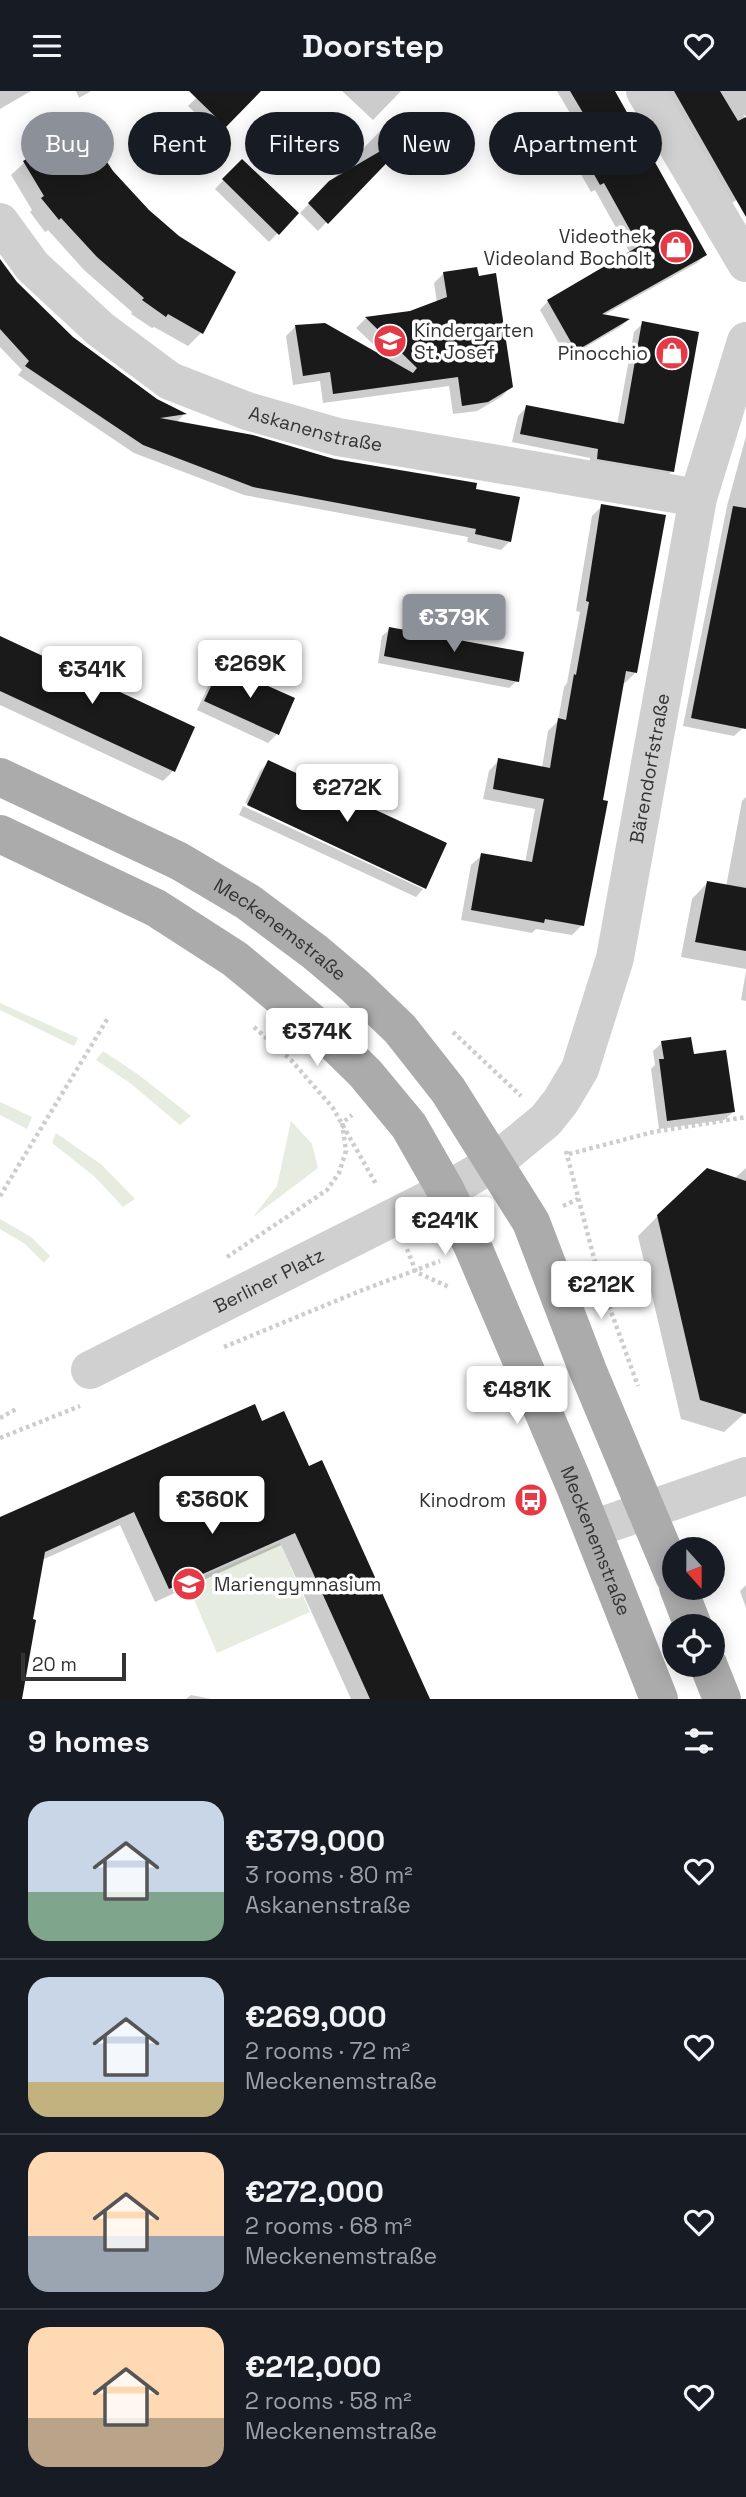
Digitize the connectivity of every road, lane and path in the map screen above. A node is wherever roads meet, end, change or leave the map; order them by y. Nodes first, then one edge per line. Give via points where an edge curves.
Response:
1 (645, 91) edge
2 (0, 222) edge
3 (746, 263) edge
4 (746, 341) edge
5 (698, 498) junction
6 (0, 777) edge
7 (0, 834) edge
8 (108, 1018) dead end
9 (251, 1024) dead end
10 (421, 1056) junction
11 (380, 1091) junction
12 (746, 1118) edge
13 (546, 1120) junction
14 (342, 1123) junction
15 (495, 1162) junction
16 (446, 1191) junction
17 (0, 1196) edge
18 (394, 1218) junction
19 (219, 1262) dead end
20 (416, 1272) dead end
21 (90, 1370) dead end
22 (641, 1396) dead end
23 (18, 1408) dead end
24 (0, 1418) edge
25 (746, 1476) edge
26 (648, 1510) junction
27 (593, 1529) junction
28 (662, 1546) edge
29 (713, 1677) edge
30 (659, 1699) edge
31 (722, 1699) edge

1 - 3 street
2 - 5 street, Askanenstraße via 32,266 100,329 170,381 247,411 338,437
4 - 5 street, Bärendorfstraße
5 - 13 street, Bärendorfstraße via 615,958 580,1069
6 - 10 main road, Meckenemstraße via 179,861 248,902 354,985
7 - 11 main road, Meckenemstraße via 156,908 235,959 322,1031
8 - 17 path
9 - 14 path via 291,1060
10 - 13 path via 451,1030
10 - 15 main road, Meckenemstraße
11 - 14 path
11 - 16 main road, Meckenemstraße via 409,1126
12 - 22 path via 653,1132 569,1154 600,1280
13 - 15 street, Bärendorfstraße
14 - 18 path
14 - 19 path via 346,1151 327,1190
15 - 16 street
15 - 26 main road, Meckenemstraße via 531,1222
16 - 18 street, Berliner Platz
16 - 27 main road, Meckenemstraße
18 - 20 path
18 - 21 street, Berliner Platz
23 - 24 path
25 - 26 street
26 - 27 street
26 - 28 main road, Meckenemstraße
27 - 30 main road, Meckenemstraße
29 - 31 main road

